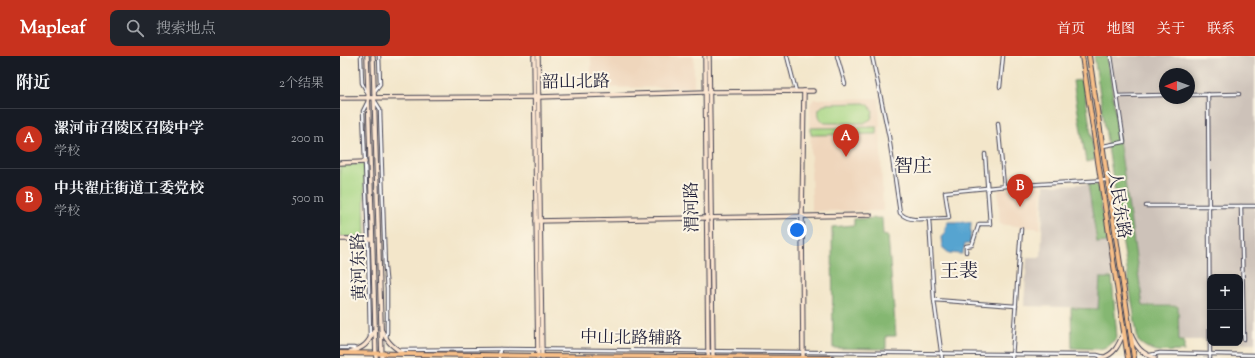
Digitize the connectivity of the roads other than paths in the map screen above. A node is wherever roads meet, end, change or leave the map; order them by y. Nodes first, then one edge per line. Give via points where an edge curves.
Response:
1 (361, 56) edge
2 (367, 56) edge
3 (373, 56) edge
4 (379, 56) edge
5 (534, 56) edge
6 (538, 56) edge
7 (705, 56) edge
8 (709, 56) edge
9 (787, 56) edge
10 (837, 56) edge
11 (872, 56) edge
12 (1003, 56) edge
13 (1082, 56) edge
14 (1089, 56) edge
15 (1111, 56) edge
16 (845, 84) dead end
17 (1000, 87) dead end
18 (813, 91) dead end
19 (368, 92) junction
20 (374, 92) junction
21 (707, 92) junction
22 (796, 92) junction
23 (804, 92) junction
24 (1208, 94) junction
25 (1239, 94) dead end
26 (1159, 95) edge
27 (1195, 95) edge
28 (1117, 96) junction
29 (536, 97) junction
30 (340, 98) edge
31 (368, 99) junction
32 (374, 99) junction
33 (998, 123) dead end
34 (1102, 146) junction
35 (985, 154) dead end
36 (365, 162) junction
37 (340, 163) edge
38 (1107, 180) junction
39 (1101, 181) junction
40 (1004, 186) junction
41 (988, 188) junction
42 (1146, 206) dead end
43 (1209, 206) junction
44 (1241, 206) junction
45 (1255, 206) edge
46 (870, 215) dead end
47 (802, 216) junction
48 (709, 218) junction
49 (929, 219) junction
50 (538, 221) junction
51 (1021, 229) dead end
52 (340, 239) edge
53 (370, 239) junction
54 (966, 252) dead end
55 (934, 300) junction
56 (1016, 306) junction
57 (375, 330) junction
58 (381, 330) junction
59 (1124, 331) junction
60 (1130, 331) junction
61 (386, 339) junction
62 (1244, 339) dead end
63 (370, 340) junction
64 (340, 348) edge
65 (500, 349) junction
66 (358, 350) junction
67 (397, 350) junction
68 (540, 350) junction
69 (802, 352) junction
70 (340, 353) edge
71 (348, 353) junction
72 (406, 354) junction
73 (942, 354) junction
74 (1210, 354) junction
75 (1255, 354) edge
76 (711, 355) edge
77 (1148, 355) junction
78 (376, 356) edge
79 (382, 356) edge
80 (1012, 356) edge
81 (499, 357) edge
82 (540, 357) edge
83 (803, 358) edge
84 (832, 358) edge
85 (942, 358) edge
86 (1103, 358) edge
87 (1128, 358) edge
88 (1134, 358) edge
89 (1155, 358) edge
90 (1210, 358) edge

1 - 19 street via 362,83
2 - 19 street, 黄河东路
3 - 20 street, 黄河东路
4 - 20 street via 380,84
5 - 29 street
6 - 29 street
7 - 21 street, 渭河路
8 - 21 street, 渭河路
9 - 22 street
10 - 16 street
11 - 49 street via 889,137 900,213 904,218
12 - 17 street
13 - 39 main road, 人民东路
14 - 34 main road, 人民东路
15 - 28 street
18 - 23 street, 韶山北路
19 - 31 street, 黄河东路
20 - 32 street, 黄河东路
21 - 22 street, 韶山北路
21 - 29 street, 韶山北路
21 - 48 street, 渭河路
22 - 23 street, 韶山北路
23 - 47 street
24 - 25 street
24 - 27 street
24 - 43 street
26 - 28 street
28 - 34 street via 1124,142
29 - 32 street, 韶山北路
29 - 50 street
30 - 31 street, 韶山北路
31 - 32 street, 韶山北路
31 - 36 street via 363,111
31 - 53 street, 黄河东路
32 - 58 street, 黄河东路
32 - 61 street via 380,109 384,268 387,289
33 - 40 street
34 - 38 main road, 人民东路
35 - 41 street
36 - 37 street
36 - 53 street
38 - 39 street
38 - 60 main road, 人民东路
39 - 40 street
39 - 59 main road, 人民东路
40 - 41 street
41 - 49 street via 946,192 949,218
41 - 54 street via 990,224 979,224 972,244 966,246
42 - 43 street
43 - 44 street
43 - 74 street
44 - 45 street
44 - 62 street
46 - 47 street
47 - 48 street
47 - 69 street
48 - 50 street
48 - 76 street, 渭河路
49 - 55 street
50 - 68 street
51 - 56 street
52 - 53 street
53 - 57 street, 黄河东路
53 - 63 street
55 - 56 street
55 - 73 street
56 - 80 street
57 - 63 street
57 - 78 street, 黄河东路
58 - 61 street
58 - 79 street, 黄河东路
59 - 86 street via 1119,346
59 - 87 main road, 人民东路
60 - 77 street via 1136,345
60 - 88 main road, 人民东路
61 - 67 street
63 - 66 street
64 - 66 street
65 - 67 street, 中山北路辅路
65 - 68 street, 中山北路辅路
65 - 81 street
66 - 71 street
67 - 72 street
68 - 76 street, 中山北路辅路
68 - 82 street
69 - 73 street, 中山北路辅路
69 - 76 street, 中山北路辅路
69 - 83 street
70 - 71 main road
71 - 78 main road
72 - 79 main road
72 - 81 main road
73 - 80 street, 中山北路辅路
73 - 85 street
74 - 75 street
74 - 77 street
74 - 90 street
76 - 82 main road
76 - 83 main road
77 - 89 street
78 - 79 main road
80 - 86 street, 中山北路辅路 via 1097,355
81 - 82 main road
83 - 84 main road

